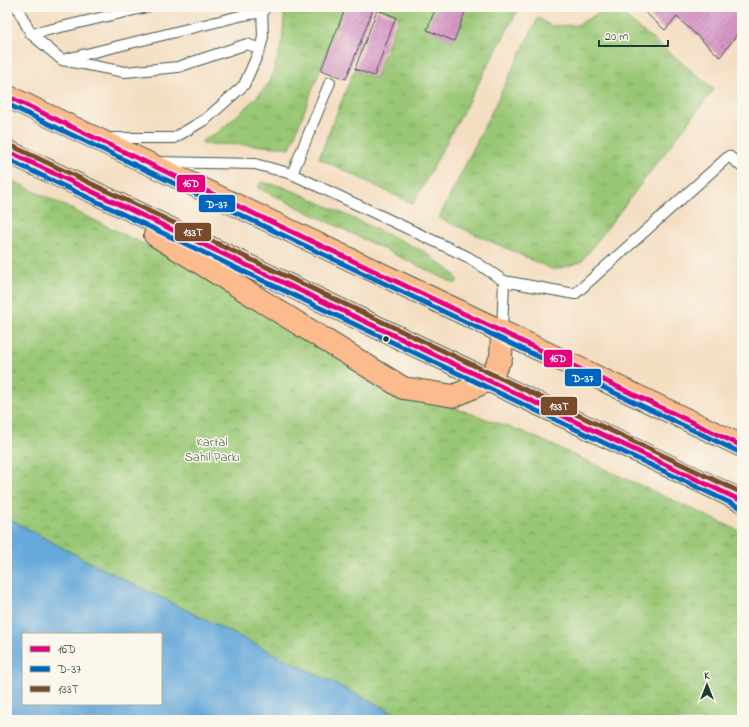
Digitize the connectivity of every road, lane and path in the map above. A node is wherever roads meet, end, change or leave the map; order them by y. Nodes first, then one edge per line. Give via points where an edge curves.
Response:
1 (17, 7) edge
2 (147, 7) edge
3 (262, 10) edge
4 (31, 34) junction
5 (260, 49) junction
6 (62, 60) junction
7 (330, 82) dead end
8 (7, 96) edge
9 (95, 138) junction
10 (7, 150) edge
11 (143, 161) junction
12 (742, 167) edge
13 (292, 174) junction
14 (58, 175) junction
15 (504, 281) junction
16 (502, 332) junction
17 (489, 380) junction
18 (742, 446) edge
19 (742, 501) edge

1 - 4 lane
2 - 4 lane
3 - 5 lane via 263,37
3 - 6 lane
4 - 6 lane
5 - 6 lane via 247,44 178,67 125,72
5 - 9 lane via 244,85 206,119 174,138
7 - 13 lane
8 - 9 highway
9 - 11 highway
10 - 14 highway
11 - 13 lane via 255,164
11 - 16 highway
12 - 15 lane via 729,156 575,294
13 - 15 lane via 468,257
14 - 17 highway
14 - 17 highway via 403,388 454,396
15 - 16 lane
16 - 17 highway via 501,358
16 - 18 highway
17 - 19 highway

